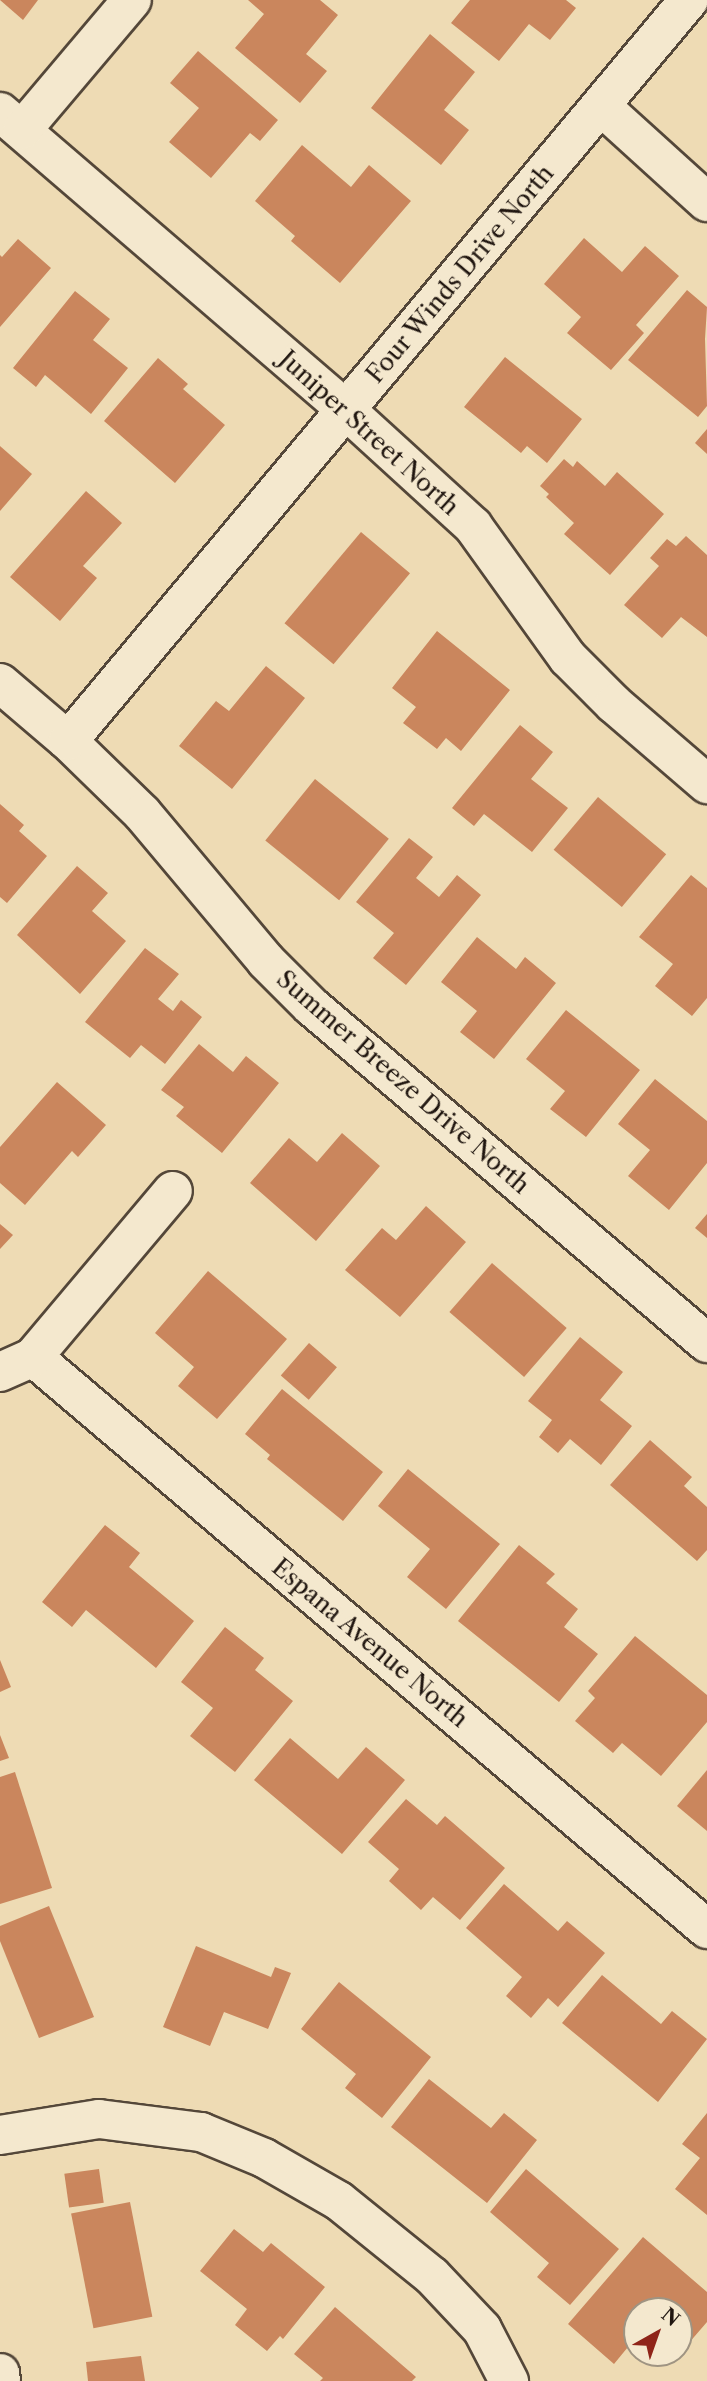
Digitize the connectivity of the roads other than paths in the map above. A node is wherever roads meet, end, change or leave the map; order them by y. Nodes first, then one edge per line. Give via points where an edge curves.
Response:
1 (132, 0) edge
2 (689, 0) edge
3 (601, 106) junction
4 (11, 121) edge
5 (707, 202) edge
6 (346, 410) junction
7 (0, 683) edge
8 (68, 741) junction
9 (707, 784) edge
10 (173, 1191) dead end
11 (707, 1343) edge
12 (17, 1364) edge
13 (707, 1929) edge
14 (0, 2136) edge
15 (0, 2373) edge
16 (1, 2381) edge
17 (509, 2381) edge

1 - 4 street
2 - 3 street, Four Winds Drive North
3 - 5 street
3 - 6 street, Four Winds Drive North
4 - 6 street, Juniper Street North
6 - 8 street, Four Winds Drive North
6 - 9 street, Juniper Street North via 473,526 568,658
7 - 8 street, Summer Breeze Drive North
8 - 11 street, Summer Breeze Drive North via 142,813 266,961 311,1006
10 - 12 street
12 - 13 street, Espana Avenue North
14 - 17 street via 99,2119 201,2132 264,2158 339,2201 432,2276 482,2329
15 - 16 street

